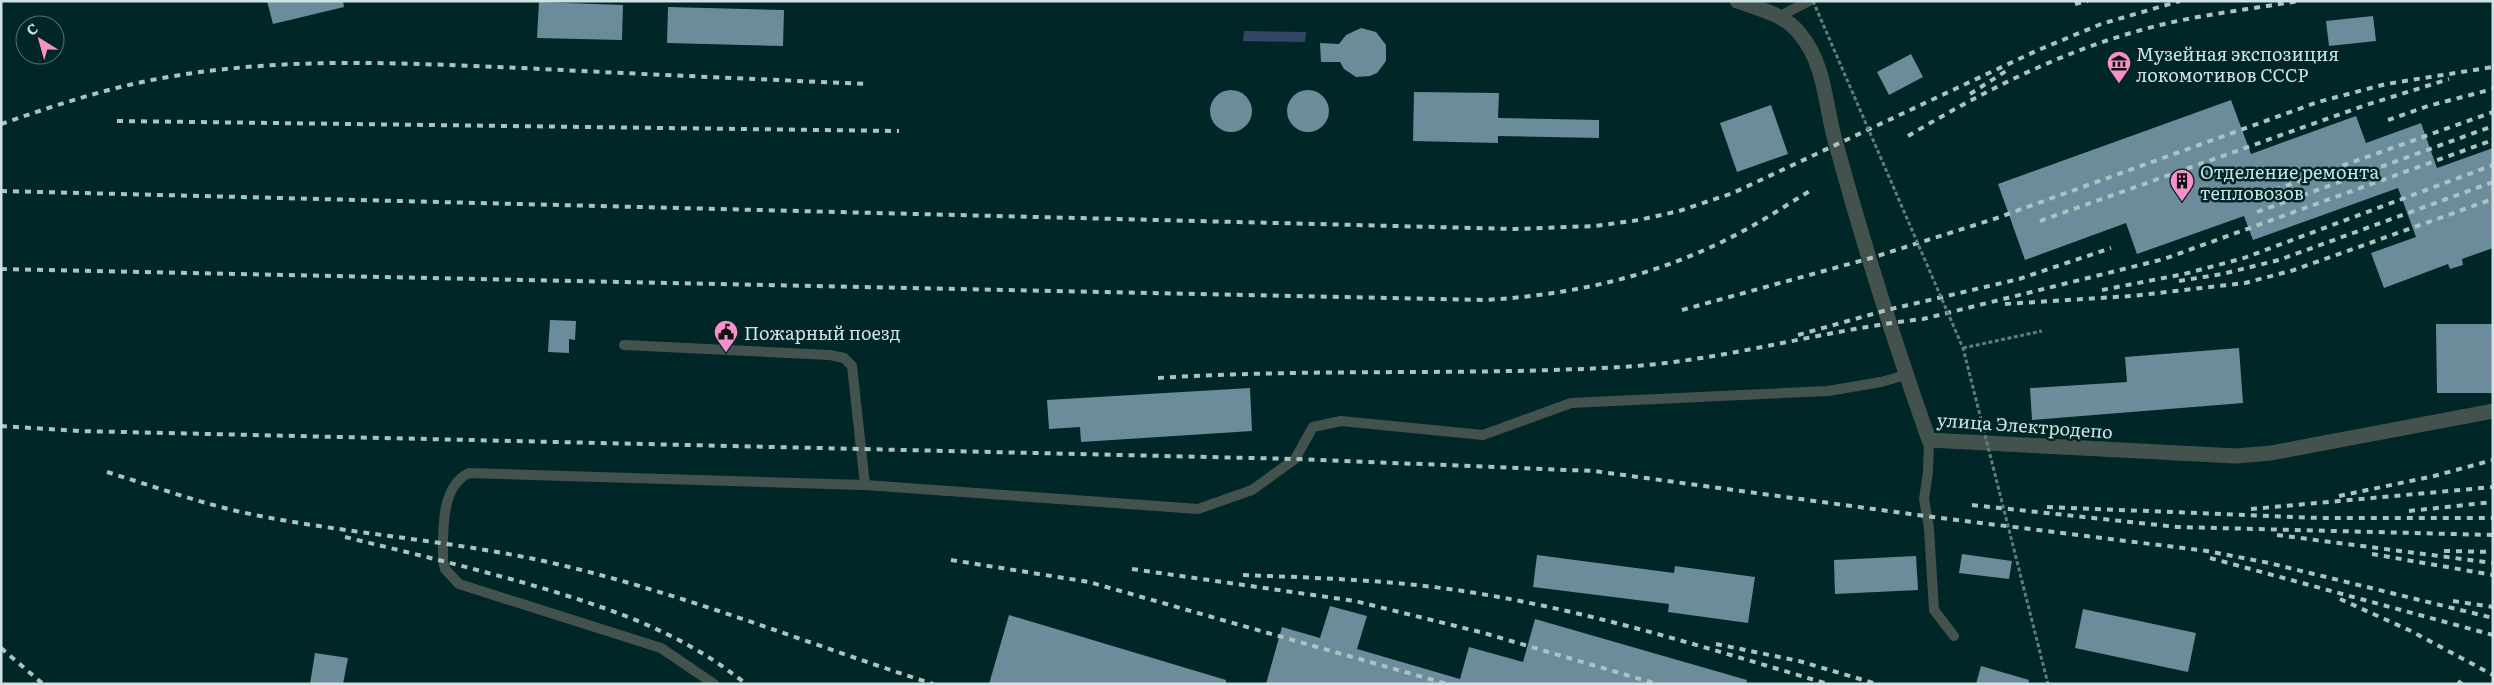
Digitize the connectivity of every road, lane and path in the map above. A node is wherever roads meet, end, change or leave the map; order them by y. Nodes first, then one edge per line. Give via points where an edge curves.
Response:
1 (1737, 1) edge
2 (1809, 1) edge
3 (1813, 1) edge
4 (1780, 16) junction
5 (2042, 331) dead end
6 (624, 345) dead end
7 (1963, 348) junction
8 (1906, 375) junction
9 (2493, 411) edge
10 (1929, 440) junction
11 (865, 485) junction
12 (1954, 636) dead end
13 (714, 684) edge
14 (2048, 684) edge

1 - 4 street, улица Электродепо
2 - 4 lane
3 - 7 path, bridge
4 - 8 street, улица Электродепо via 1800,33 1809,46 1823,81 1836,144
5 - 7 path
6 - 11 lane via 844,358 852,366
7 - 14 path, bridge
8 - 10 street, улица Электродепо
8 - 11 lane via 1828,390 1571,403 1483,435 1341,421 1313,427 1295,459 1252,490 1198,509
9 - 10 street, улица Электродепо via 2271,453 2236,456
10 - 12 lane via 1924,499 1934,610
11 - 13 lane via 469,473 452,488 446,510 443,561 445,569 459,584 661,648

